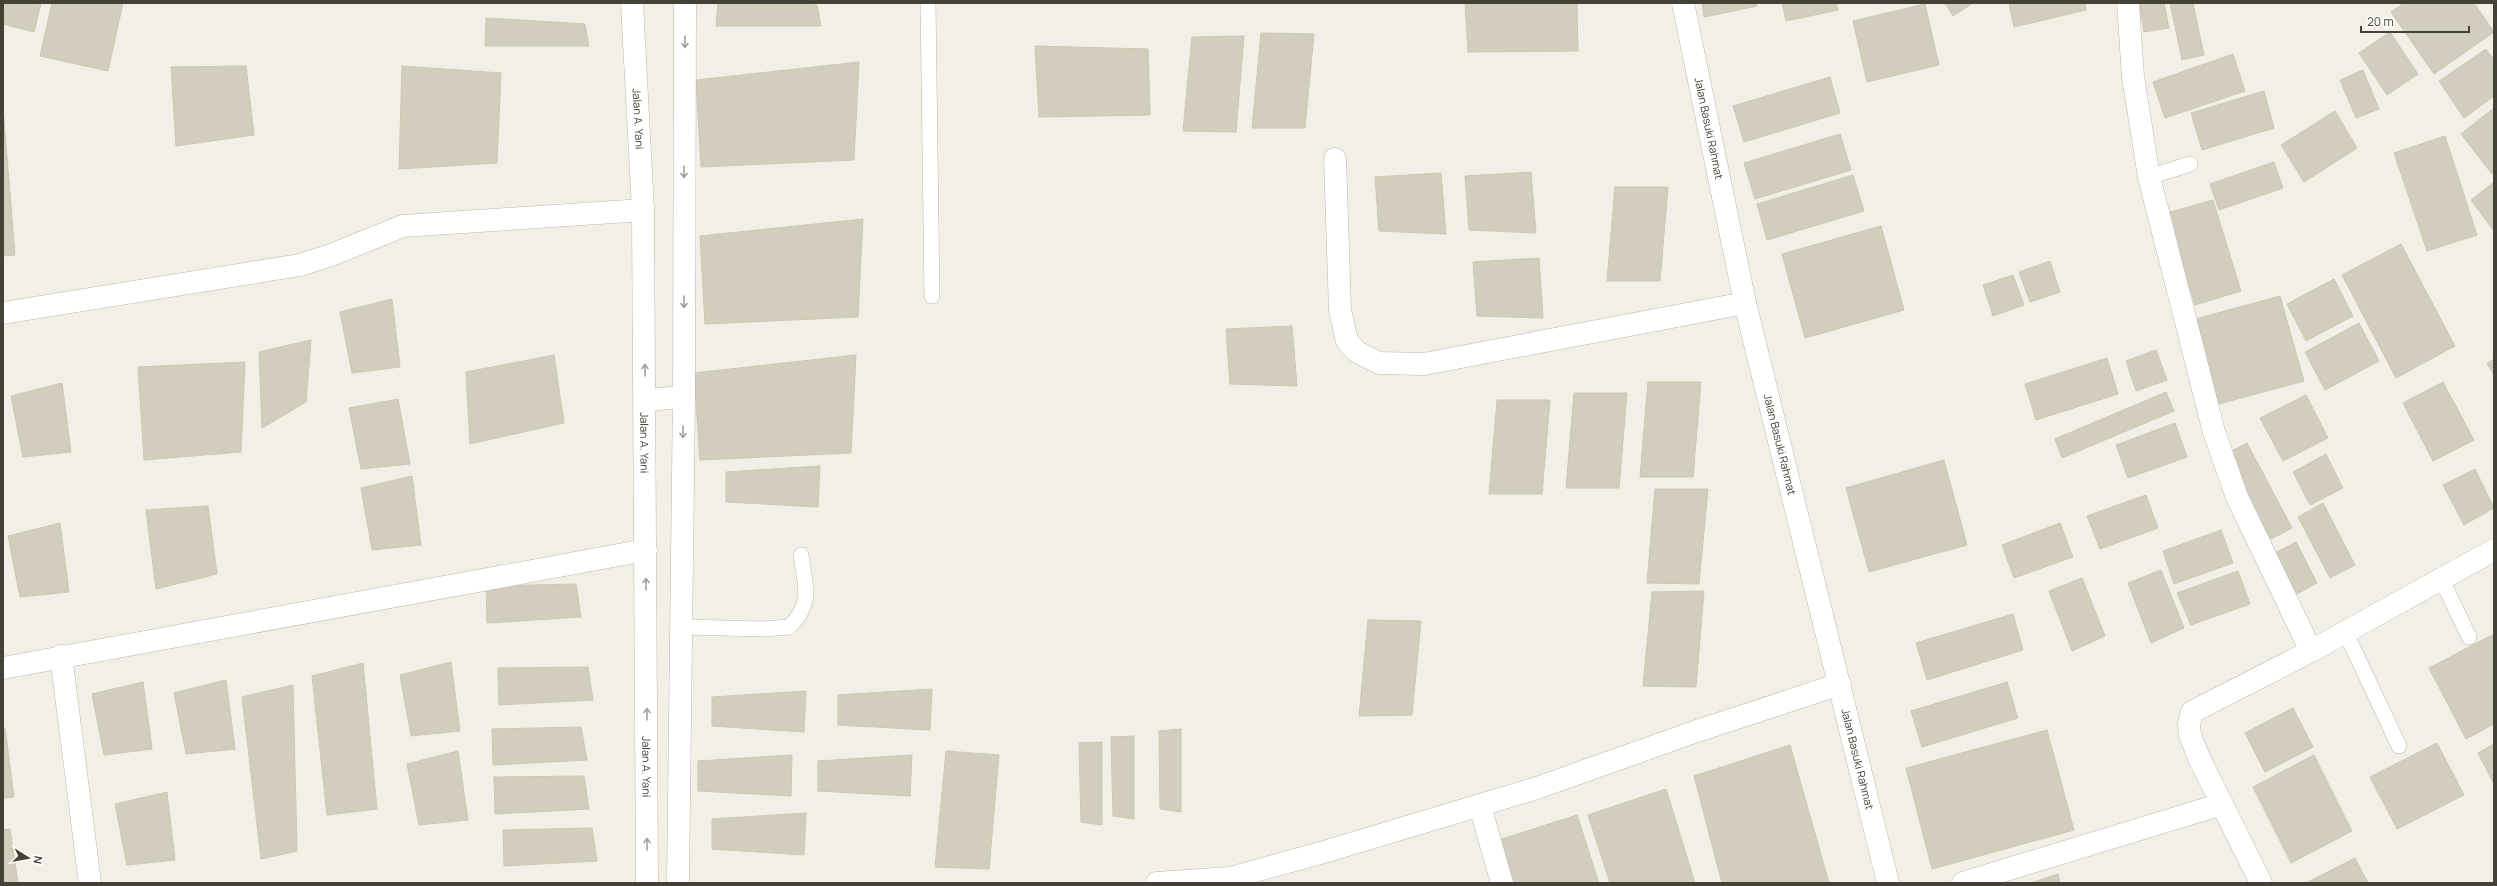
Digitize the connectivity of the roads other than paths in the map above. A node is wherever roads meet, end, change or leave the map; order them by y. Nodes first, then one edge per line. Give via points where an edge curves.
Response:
1 (632, 3) edge
2 (685, 3) edge
3 (928, 3) edge
4 (1683, 3) edge
5 (2128, 3) edge
6 (1335, 159) dead end
7 (2190, 164) dead end
8 (2149, 177) junction
9 (643, 210) junction
10 (932, 296) dead end
11 (1746, 303) junction
12 (3, 313) edge
13 (684, 397) junction
14 (645, 400) junction
15 (646, 550) junction
16 (2494, 550) edge
17 (800, 555) dead end
18 (2441, 578) junction
19 (681, 627) junction
20 (2345, 632) junction
21 (2469, 637) dead end
22 (2311, 651) junction
23 (61, 656) junction
24 (3, 668) edge
25 (1840, 684) junction
26 (2399, 746) dead end
27 (2222, 804) junction
28 (1480, 806) junction
29 (1230, 880) edge
30 (90, 883) edge
31 (647, 883) edge
32 (678, 883) edge
33 (1157, 883) edge
34 (1502, 883) edge
35 (1888, 883) edge
36 (1963, 883) edge
37 (2261, 883) edge

1 - 9 street, Jalan A. Yani
2 -> 13 street
3 - 10 lane
4 - 11 street, Jalan Basuki Rahmat
5 - 8 street via 2133,77
6 - 11 street via 1340,310 1346,341 1369,360 1411,365 1438,362
7 - 8 lane
8 - 22 street via 2214,432 2226,468
9 - 12 street via 403,226 300,265
14 -> 9 street, Jalan A. Yani
11 - 25 street, Jalan Basuki Rahmat
13 - 14 street
13 -> 19 street
14 - 15 street, Jalan A. Yani
15 - 23 street
31 -> 15 street, Jalan A. Yani
16 - 18 street
17 - 19 lane via 806,600 800,616 789,628
18 - 20 street
18 - 21 lane
19 - 32 street
20 - 22 street
20 - 26 lane
22 - 27 street via 2192,712 2190,735
23 - 24 street
23 - 30 street
25 - 28 street
25 - 35 street, Jalan Basuki Rahmat
27 - 36 street
27 - 37 street
28 - 29 street
28 - 34 street
29 - 33 street

